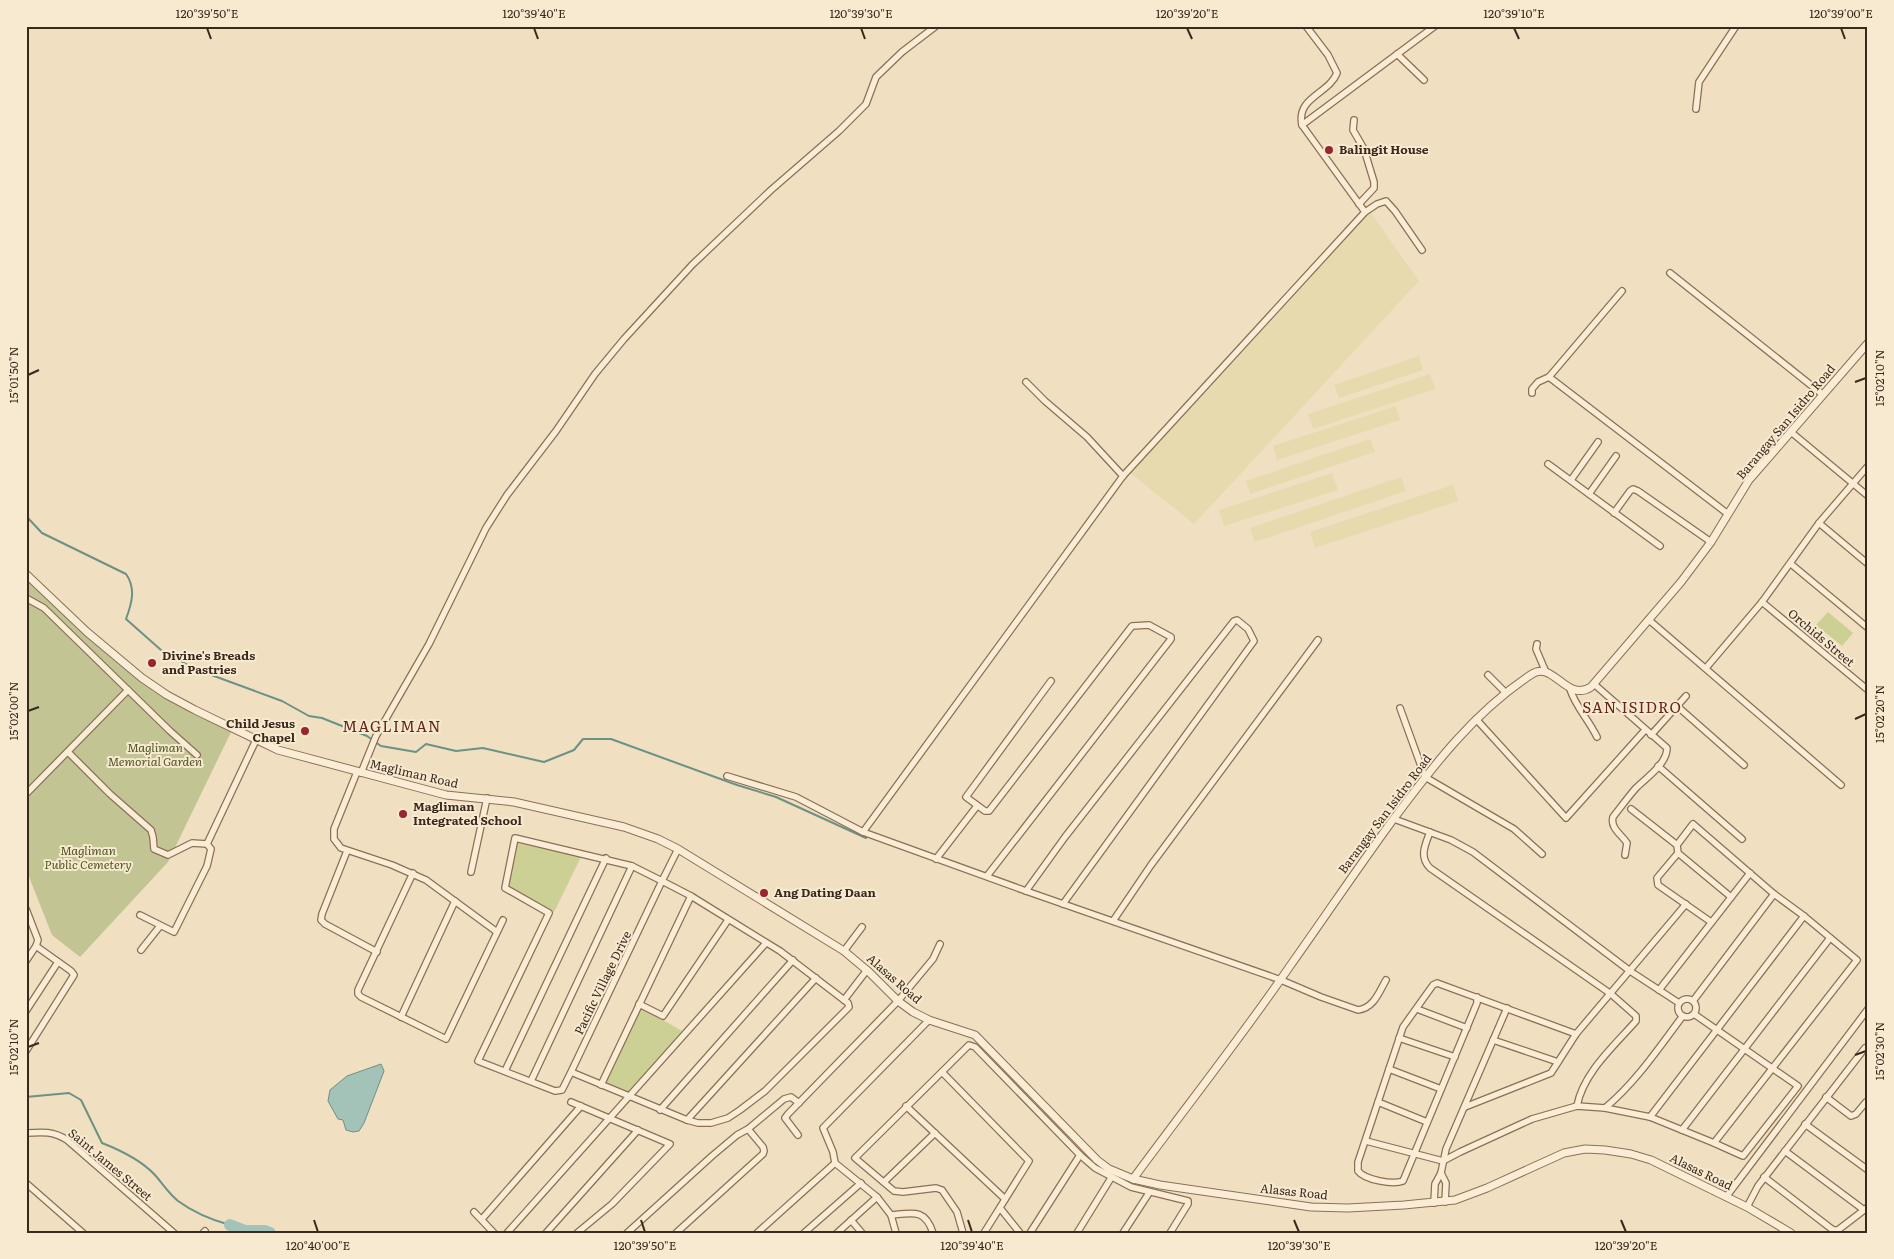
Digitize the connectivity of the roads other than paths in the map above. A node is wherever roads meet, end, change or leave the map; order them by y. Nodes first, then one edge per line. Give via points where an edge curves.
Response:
1 (936, 26) edge
2 (1306, 26) edge
3 (1435, 26) edge
4 (1736, 26) edge
5 (1398, 54) junction
6 (1424, 80) dead end
7 (1696, 108) dead end
8 (1354, 120) dead end
9 (1302, 125) junction
10 (1359, 204) junction
11 (1365, 212) junction
12 (1422, 250) dead end
13 (1670, 273) dead end
14 (1622, 291) dead end
15 (1868, 342) edge
16 (1549, 377) junction
17 (1026, 382) dead end
18 (1532, 393) dead end
19 (1822, 394) junction
20 (1791, 432) junction
21 (1598, 442) dead end
22 (1616, 456) dead end
23 (1548, 464) dead end
24 (1868, 466) edge
25 (1122, 476) junction
26 (1571, 480) junction
27 (1853, 484) junction
28 (1589, 494) junction
29 (1868, 496) edge
30 (1614, 513) junction
31 (1728, 514) junction
32 (1819, 523) junction
33 (1711, 542) junction
34 (1660, 546) dead end
35 (1790, 564) junction
36 (1868, 564) edge
37 (26, 574) edge
38 (26, 598) edge
39 (1762, 602) junction
40 (1649, 620) junction
41 (1868, 628) edge
42 (1318, 640) dead end
43 (1537, 644) dead end
44 (1706, 668) junction
45 (1545, 670) junction
46 (1488, 675) dead end
47 (1051, 681) dead end
48 (1594, 684) junction
49 (1570, 689) junction
50 (128, 690) junction
51 (1868, 690) edge
52 (1506, 693) junction
53 (1686, 696) dead end
54 (1677, 706) junction
55 (1400, 708) dead end
56 (1476, 719) junction
57 (1645, 730) junction
58 (1651, 735) junction
59 (1597, 737) dead end
60 (256, 740) junction
61 (68, 752) junction
62 (197, 754) dead end
63 (1744, 765) dead end
64 (1658, 766) junction
65 (359, 773) junction
66 (727, 776) dead end
67 (1424, 777) junction
68 (1841, 785) dead end
69 (26, 794) edge
70 (486, 798) junction
71 (977, 806) junction
72 (1631, 809) dead end
73 (1394, 819) junction
74 (863, 832) junction
75 (1430, 832) junction
76 (1742, 839) dead end
77 (208, 844) junction
78 (1677, 845) junction
79 (678, 849) junction
80 (347, 851) junction
81 (1678, 852) junction
82 (1542, 854) dead end
83 (1625, 854) dead end
84 (606, 858) junction
85 (936, 859) junction
86 (632, 866) junction
87 (471, 872) dead end
88 (413, 873) junction
89 (1750, 873) junction
90 (987, 876) junction
91 (662, 881) junction
92 (1026, 891) junction
93 (1774, 894) junction
94 (691, 896) junction
95 (1731, 896) junction
96 (455, 901) junction
97 (1064, 904) junction
98 (1686, 904) junction
99 (26, 909) edge
100 (140, 915) dead end
101 (1804, 916) junction
102 (503, 920) dead end
103 (728, 920) junction
104 (1113, 921) junction
105 (1711, 922) junction
106 (160, 926) junction
107 (862, 927) dead end
108 (497, 932) junction
109 (1830, 938) junction
110 (766, 943) junction
111 (940, 944) dead end
112 (36, 946) junction
113 (141, 950) dead end
114 (844, 951) junction
115 (377, 952) junction
116 (850, 956) joint
117 (793, 960) junction
118 (26, 961) edge
119 (58, 962) junction
120 (867, 970) junction
121 (1630, 970) junction
122 (816, 978) junction
123 (1281, 980) junction
124 (1386, 980) dead end
125 (1659, 990) junction
126 (1611, 994) junction
127 (1477, 997) junction
128 (844, 1000) junction
129 (898, 1001) junction
130 (1693, 1001) junction
131 (1679, 1003) junction
132 (639, 1004) junction
133 (1507, 1008) junction
134 (1417, 1009) junction
135 (1868, 1009) edge
136 (26, 1011) edge
137 (1694, 1014) junction
138 (401, 1016) junction
139 (1682, 1017) junction
140 (929, 1020) junction
141 (1467, 1028) junction
142 (1716, 1030) junction
143 (1576, 1034) junction
144 (1399, 1038) junction
145 (1493, 1040) junction
146 (1865, 1048) dead end
147 (1745, 1049) junction
148 (27, 1050) edge
149 (1455, 1057) junction
150 (1558, 1062) junction
151 (1772, 1067) junction
152 (1389, 1069) junction
153 (505, 1071) junction
154 (571, 1072) junction
155 (942, 1072) junction
156 (530, 1081) junction
157 (601, 1085) junction
158 (1440, 1089) junction
159 (630, 1096) junction
160 (1826, 1097) junction
161 (571, 1102) dead end
162 (1378, 1102) junction
163 (1866, 1102) dead end
164 (799, 1103) junction
165 (581, 1106) junction
166 (906, 1106) junction
167 (1577, 1106) junction
168 (1465, 1107) junction
169 (1605, 1108) junction
170 (660, 1110) junction
171 (1650, 1117) junction
172 (609, 1119) junction
173 (687, 1120) junction
174 (1427, 1122) junction
175 (1805, 1124) junction
176 (638, 1130) junction
177 (748, 1130) junction
178 (1682, 1130) junction
179 (26, 1133) edge
180 (935, 1133) junction
181 (798, 1135) dead end
182 (1366, 1141) junction
183 (1714, 1142) junction
184 (1785, 1151) junction
185 (1080, 1155) junction
186 (1415, 1155) junction
187 (1443, 1161) junction
188 (836, 1163) junction
189 (1868, 1170) edge
190 (1441, 1173) junction
191 (1764, 1177) junction
192 (1112, 1178) junction
193 (1133, 1179) junction
194 (884, 1182) junction
195 (26, 1183) edge
196 (861, 1183) junction
197 (1149, 1193) junction
198 (877, 1197) junction
199 (1726, 1197) junction
200 (1005, 1200) junction
201 (1445, 1202) junction
202 (1434, 1203) junction
203 (1747, 1207) junction
204 (1000, 1208) junction
205 (1866, 1208) edge
206 (474, 1212) dead end
207 (891, 1215) junction
208 (482, 1219) junction
209 (851, 1220) junction
210 (83, 1233) edge
211 (174, 1233) edge
212 (494, 1233) edge
213 (507, 1233) edge
214 (546, 1233) edge
215 (577, 1233) edge
216 (627, 1233) edge
217 (676, 1233) edge
218 (757, 1233) edge
219 (804, 1233) edge
220 (837, 1233) edge
221 (862, 1233) edge
222 (896, 1233) edge
223 (933, 1233) edge
224 (963, 1233) edge
225 (984, 1233) edge
226 (1020, 1233) edge
227 (1030, 1233) edge
228 (1077, 1233) edge
229 (1122, 1233) edge
230 (1170, 1233) edge
231 (1791, 1233) edge

1 - 65 street via 902,52 876,78 866,104 839,131 692,265 595,374 486,528 429,644 376,736
2 - 9 street via 1337,73 1334,80 1302,109
3 - 5 street
4 - 7 street via 1699,82
5 - 6 street
5 - 9 street
8 - 10 street via 1353,130 1364,149 1374,182 1374,188
9 - 10 street
10 - 11 street
11 - 12 street via 1386,201
11 - 25 street
13 - 19 street
14 - 16 street
15 - 19 street, Barangay San Isidro Road
16 - 18 street via 1535,385
16 - 31 street
17 - 25 street via 1087,437
19 - 20 street, Barangay San Isidro Road
20 - 27 street
20 - 31 street, Barangay San Isidro Road via 1749,480
21 - 26 street
22 - 28 street
23 - 26 street
24 - 27 street
25 - 74 street
26 - 28 street
27 - 29 street
27 - 32 street
28 - 30 street
30 - 33 street via 1630,491 1638,491
30 - 34 street
31 - 33 street, Barangay San Isidro Road
32 - 35 street
32 - 36 street
33 - 40 street, Barangay San Isidro Road
35 - 39 street
35 - 41 street
37 - 60 street, Magliman Road via 142,678 167,695
38 - 50 street via 44,608
39 - 44 street
39 - 51 street, Orchids Street
40 - 44 street
40 - 48 street, Barangay San Isidro Road
42 - 104 street
43 - 45 street
44 - 68 street
45 - 49 street
45 - 52 street, Barangay San Isidro Road via 1538,670
46 - 52 street
47 - 71 street via 966,797
48 - 49 street via 1581,692
48 - 57 street
49 - 59 street
50 - 61 street
50 - 62 street
52 - 56 street, Barangay San Isidro Road
53 - 54 street
54 - 58 street
54 - 63 street
55 - 67 street
56 - 57 street via 1566,818
56 - 67 street, Barangay San Isidro Road
57 - 58 street
58 - 64 street via 1667,748 1667,754
60 - 65 street, Magliman Road via 291,755
60 - 77 street
61 - 69 street
61 - 77 street via 151,830 154,849 168,855 192,844
64 - 76 street
64 - 83 street via 1613,817 1615,829 1627,843
65 - 70 street, Magliman Road via 446,795
65 - 80 street via 333,835 336,843
66 - 74 street via 796,797
67 - 73 street, Barangay San Isidro Road
67 - 82 street via 1514,829
70 - 79 street, Magliman Road via 624,827
70 - 87 street
71 - 85 street
71 - 90 street via 989,811 1132,626 1148,625 1171,637
72 - 78 street
73 - 75 street
73 - 123 street, Barangay San Isidro Road
74 - 85 street
75 - 121 street via 1473,852
75 - 126 street via 1423,857 1430,868
77 - 106 street via 211,850 207,866 174,932
78 - 81 street
78 - 89 street via 1693,824
79 - 91 street, Pacific Village Drive
79 - 114 street, Magliman Road
80 - 88 street
80 - 115 street via 321,920
81 - 95 street
81 - 98 street via 1656,882
84 - 86 street
84 - 153 street
84 - 153 street via 516,838 505,888 549,913 478,1061
85 - 90 street
86 - 91 street
86 - 156 street
88 - 96 street
88 - 115 street
89 - 93 street
89 - 95 street
90 - 92 street
91 - 94 street
91 - 154 street, Pacific Village Drive
92 - 97 street
92 - 97 street via 1237,620 1248,629 1254,641
93 - 101 street
93 - 130 street
94 - 103 street
94 - 132 street
95 - 105 street
96 - 108 street
96 - 138 street
97 - 104 street
98 - 105 street
98 - 121 street
99 - 112 street via 38,940
100 - 106 street
101 - 109 street
101 - 142 street
102 - 108 street
103 - 110 street
103 - 132 street via 664,1016
104 - 123 street
105 - 125 street
106 - 113 street
107 - 114 street
108 - 138 street via 446,1038
109 - 147 street
109 - 151 street via 1857,960
110 - 117 street
110 - 159 street
111 - 129 street via 933,959
112 - 118 street
112 - 119 street
114 - 116 street, Magliman Road
115 - 138 street via 358,994
116 - 120 street, Alasas Road
117 - 122 street
117 - 170 street
119 - 136 street
119 - 148 street via 71,971 73,977
120 - 128 street
120 - 129 street, Alasas Road
121 - 125 street
121 - 126 street
122 - 128 street
122 - 173 street
123 - 124 street via 1358,1010 1372,1004
123 - 193 street, Barangay San Isidro Road
125 - 131 street
126 - 143 street
126 - 167 street via 1634,1013 1636,1021 1594,1069 1579,1095
127 - 133 street
127 - 134 street via 1435,984
127 - 141 street
128 - 173 street via 849,1007 765,1091 728,1118 698,1124
129 - 140 street, Alasas Road
129 - 164 street
130 - 131 street via 1687,999
130 - 137 street via 1696,1007
131 - 139 street via 1677,1009
132 - 157 street
133 - 143 street
133 - 145 street
134 - 141 street
134 - 144 street
135 - 199 street
137 - 139 street
137 - 142 street
139 - 169 street via 1644,1068
140 - 188 street via 823,1128
140 - 193 street, Alasas Road via 975,1035 1097,1160
141 - 149 street
142 - 147 street
142 - 171 street
143 - 150 street
144 - 149 street
144 - 152 street
145 - 150 street
145 - 168 street
146 - 160 street
147 - 151 street
147 - 178 street
149 - 158 street
150 - 168 street via 1546,1076
151 - 183 street
151 - 183 street via 1798,1086 1743,1156
152 - 158 street
152 - 162 street
153 - 156 street
154 - 156 street, Pacific Village Drive via 562,1090 558,1091
154 - 157 street
155 - 166 street
155 - 185 street via 969,1045 975,1047
155 - 200 street via 1029,1161
157 - 159 street
158 - 174 street
159 - 170 street
159 - 172 street
160 - 163 street via 1851,1116
160 - 175 street
161 - 165 street
162 - 174 street
162 - 182 street
164 - 177 street via 788,1097
164 - 181 street via 785,1118
165 - 172 street
165 - 208 street
166 - 180 street
166 - 194 street via 855,1158
167 - 169 street
167 - 187 street via 1532,1119
168 - 187 street
169 - 171 street
170 - 173 street
171 - 178 street
172 - 176 street
172 - 213 street
174 - 186 street
175 - 184 street
175 - 189 street
176 - 214 street
176 - 215 street via 670,1144 623,1193
177 - 216 street via 712,1156
177 - 217 street via 763,1147 763,1154
178 - 183 street
179 - 211 street, Saint James Street via 58,1134
180 - 194 street
180 - 200 street
182 - 186 street
182 - 186 street via 1358,1171 1367,1178 1404,1181
184 - 191 street
184 - 205 street
185 - 192 street
185 - 227 street
186 - 187 street
187 - 190 street
188 - 196 street
188 - 218 street
190 - 201 street via 1446,1183
190 - 202 street via 1435,1184
191 - 203 street
191 - 205 street via 1833,1230 1838,1230
192 - 197 street
192 - 228 street
193 - 202 street, Alasas Road via 1193,1191 1311,1207
194 - 224 street via 898,1192 942,1190 957,1212
195 - 210 street
196 - 198 street
196 - 219 street
197 - 229 street
197 - 230 street via 1188,1201
198 - 207 street
198 - 209 street
199 - 201 street, Alasas Road via 1651,1160 1585,1149 1564,1153 1469,1196
199 - 203 street, Alasas Road
200 - 204 street
201 - 202 street, Alasas Road
203 - 231 street, Alasas Road
204 - 225 street
204 - 226 street
206 - 208 street
207 - 222 street
207 - 223 street via 921,1215
208 - 212 street
209 - 220 street
209 - 221 street

